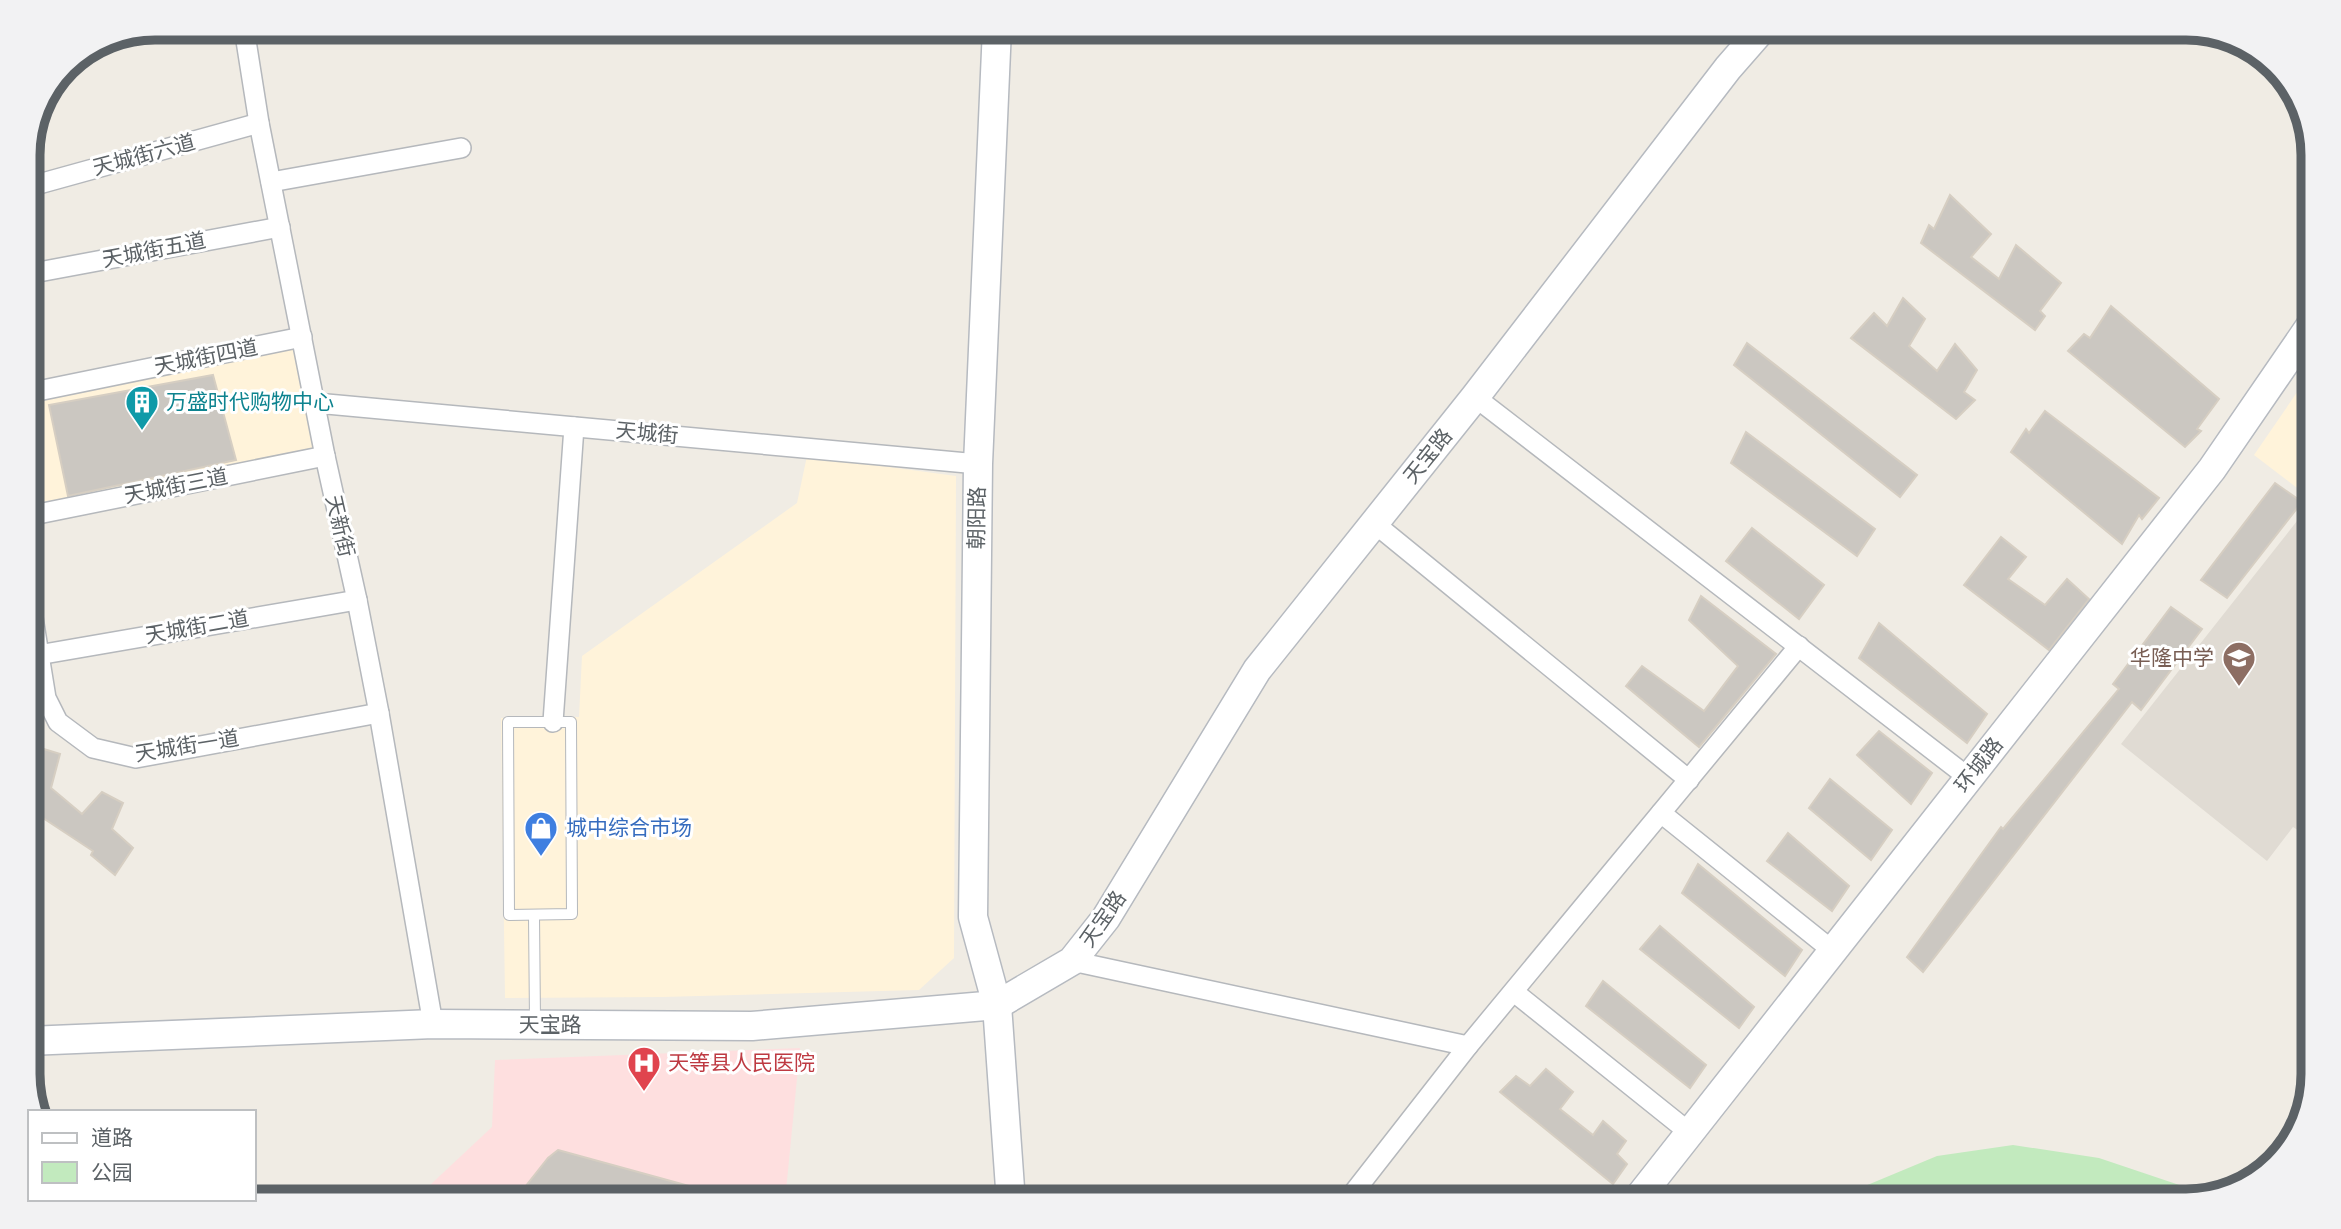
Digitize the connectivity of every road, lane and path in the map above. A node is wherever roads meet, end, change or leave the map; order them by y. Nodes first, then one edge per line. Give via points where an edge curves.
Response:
1 (246, 40) edge
2 (996, 40) edge
3 (1752, 40) edge
4 (259, 123) junction
5 (461, 148) dead end
6 (271, 182) junction
7 (40, 184) edge
8 (280, 227) junction
9 (40, 272) edge
10 (302, 337) junction
11 (2301, 339) edge
12 (40, 391) edge
13 (1475, 397) junction
14 (316, 403) junction
15 (574, 427) junction
16 (324, 456) junction
17 (978, 464) junction
18 (40, 514) edge
19 (1374, 523) junction
20 (357, 600) junction
21 (1799, 646) junction
22 (40, 655) edge
23 (40, 666) edge
24 (379, 713) junction
25 (553, 722) junction
26 (1969, 778) junction
27 (1689, 780) junction
28 (1661, 813) junction
29 (534, 915) junction
30 (1833, 951) junction
31 (1073, 961) junction
32 (1514, 992) junction
33 (997, 1005) junction
34 (433, 1024) junction
35 (536, 1025) junction
36 (40, 1040) edge
37 (1468, 1046) junction
38 (1690, 1133) junction
39 (1012, 1189) edge
40 (1356, 1189) edge
41 (1646, 1189) edge

1 - 4 street, 天新街
2 - 17 main road, 朝阳路
3 - 13 main road, 天宝路
4 - 6 street, 天新街
4 - 7 street, 天城街六道
5 - 6 street
6 - 8 street, 天新街
8 - 9 street, 天城街五道
8 - 10 street, 天新街
10 - 12 street, 天城街四道
10 - 14 street, 天新街
11 - 26 main road, 环城路 via 2212,469
13 - 19 main road, 天宝路
13 - 21 street
14 - 15 street, 天城街
14 - 16 street, 天新街
15 - 17 street, 天城街
15 - 25 street
16 - 18 street, 天城街三道
16 - 20 street, 天新街
17 - 33 main road, 朝阳路 via 974,917
19 - 27 street
19 - 31 main road, 天宝路 via 1257,670 1106,918
20 - 22 street, 天城街二道
20 - 24 street, 天新街
21 - 26 street
21 - 27 street
23 - 24 street, 天城街一道 via 46,698 58,722 93,748 135,758
24 - 34 street, 天新街
25 - 29 lane via 570,722 572,915
25 - 29 lane via 508,722 509,915
26 - 30 main road, 环城路
27 - 28 street
28 - 30 street
28 - 32 street
29 - 35 lane
30 - 38 main road, 环城路
31 - 33 main road, 天宝路
31 - 37 street
32 - 37 street
32 - 38 street
33 - 35 main road, 天宝路 via 752,1026
33 - 39 main road, 朝阳路
34 - 35 main road, 天宝路
34 - 36 main road, 天宝路
37 - 40 street
38 - 41 main road, 环城路

